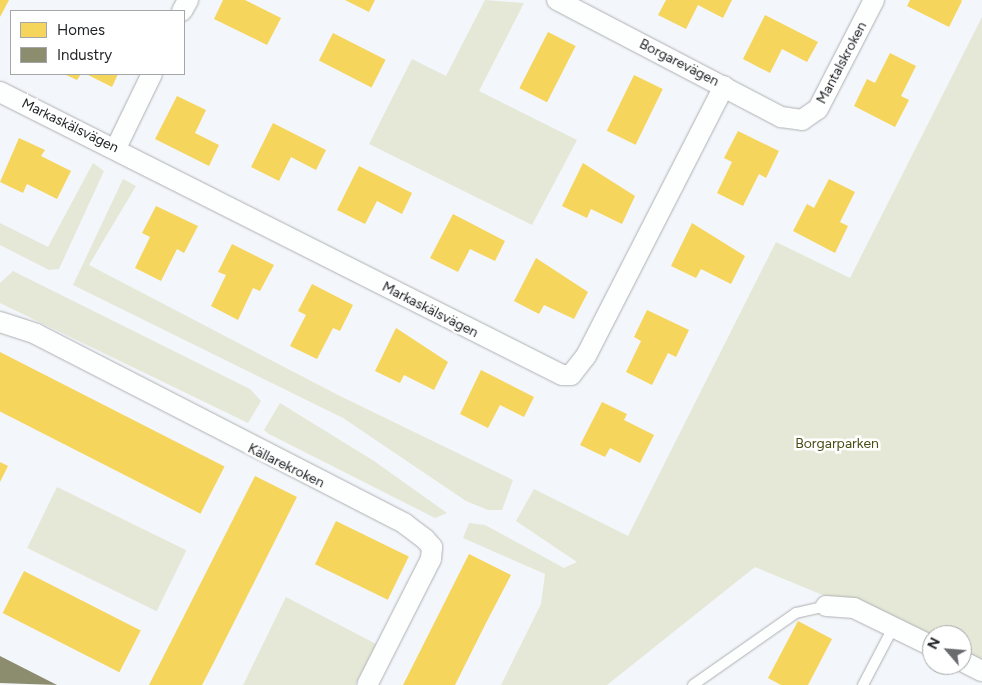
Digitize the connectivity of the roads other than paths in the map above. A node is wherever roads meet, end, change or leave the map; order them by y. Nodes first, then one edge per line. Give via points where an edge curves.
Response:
1 (557, 0) edge
2 (874, 0) edge
3 (152, 75) edge
4 (724, 86) junction
5 (0, 92) edge
6 (802, 120) joint
7 (116, 148) junction
8 (0, 322) edge
9 (826, 606) joint
10 (894, 626) junction
11 (922, 641) edge
12 (368, 685) edge
13 (693, 685) edge
14 (863, 685) edge

1 - 4 street, Borgarevägen
2 - 6 street, Mantalskroken via 818,109
3 - 7 street
4 - 6 street, Borgarevägen via 780,117
4 - 7 street, Markaskälsvägen via 591,348 571,375 540,367
5 - 7 street, Markaskälsvägen
8 - 12 street, Källarekroken via 36,334 405,524 425,540 432,547 431,559
9 - 10 street via 854,608
9 - 13 lane via 796,613
10 - 11 street
10 - 14 lane

